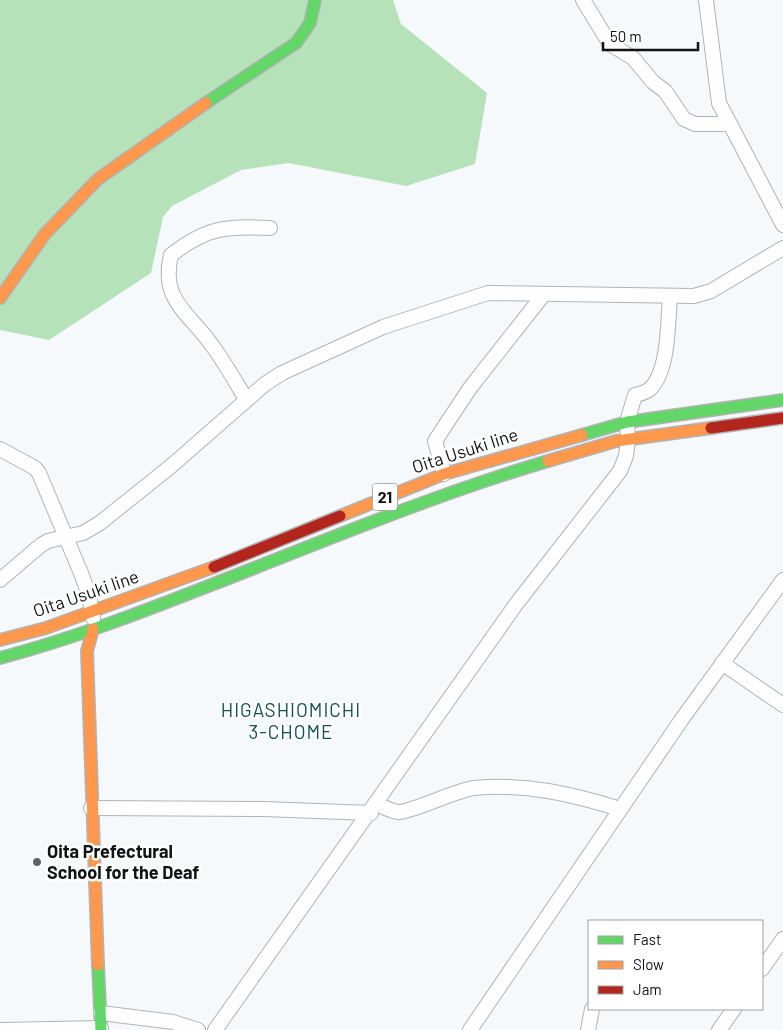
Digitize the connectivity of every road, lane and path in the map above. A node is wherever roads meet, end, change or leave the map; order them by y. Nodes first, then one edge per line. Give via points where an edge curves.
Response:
1 (314, 0) edge
2 (583, 0) edge
3 (706, 0) edge
4 (730, 124) junction
5 (783, 225) edge
6 (270, 228) dead end
7 (783, 248) edge
8 (544, 294) junction
9 (670, 296) junction
10 (0, 298) edge
11 (246, 400) junction
12 (783, 400) edge
13 (783, 418) edge
14 (627, 422) junction
15 (628, 439) junction
16 (0, 449) edge
17 (444, 474) junction
18 (67, 536) junction
19 (0, 580) edge
20 (783, 580) edge
21 (93, 611) junction
22 (93, 629) junction
23 (0, 640) edge
24 (0, 658) edge
25 (722, 663) junction
26 (783, 705) edge
27 (91, 808) junction
28 (374, 808) junction
29 (620, 809) junction
30 (783, 939) edge
31 (763, 968) edge
32 (592, 1010) edge
33 (733, 1010) edge
34 (102, 1013) junction
35 (101, 1029) edge
36 (2, 1030) edge
37 (198, 1030) edge
38 (215, 1030) edge
39 (470, 1030) edge
40 (588, 1030) edge
41 (719, 1030) edge

1 - 10 main road via 308,29 296,43 131,154 83,193 45,234
2 - 4 street via 610,44 633,58 665,91 684,119 695,124
3 - 4 street via 717,97
4 - 5 street
6 - 11 street via 221,228 202,235 171,255 167,272 171,290 184,315 210,342
7 - 9 street via 711,291 694,296
8 - 9 street
8 - 11 street via 488,293 383,328 282,373
8 - 17 street via 470,388 435,441
9 - 14 street via 667,337 659,375 649,390 635,395
11 - 18 street via 100,524 83,533
12 - 14 main road, Oita Usuki line / 21
13 - 15 main road, Oita Usuki line / 21
14 - 15 street
14 - 17 main road, Oita Usuki line / 21
15 - 22 main road, Oita Usuki line / 21 via 436,496
15 - 28 street via 620,471 517,603
16 - 18 street via 35,468
17 - 21 main road, Oita Usuki line / 21 via 206,570
18 - 19 street via 41,545
18 - 21 street
20 - 25 street
21 - 22 street
21 - 23 main road, Oita Usuki line / 21
22 - 24 main road, Oita Usuki line / 21
22 - 27 main road via 87,651
25 - 26 street
25 - 29 street
27 - 28 street
27 - 34 main road
28 - 29 street via 400,813 471,788 506,786 579,796
28 - 38 street
29 - 39 street
30 - 31 street
32 - 40 street
33 - 41 street
34 - 35 main road
34 - 37 street via 173,1022
35 - 36 street

